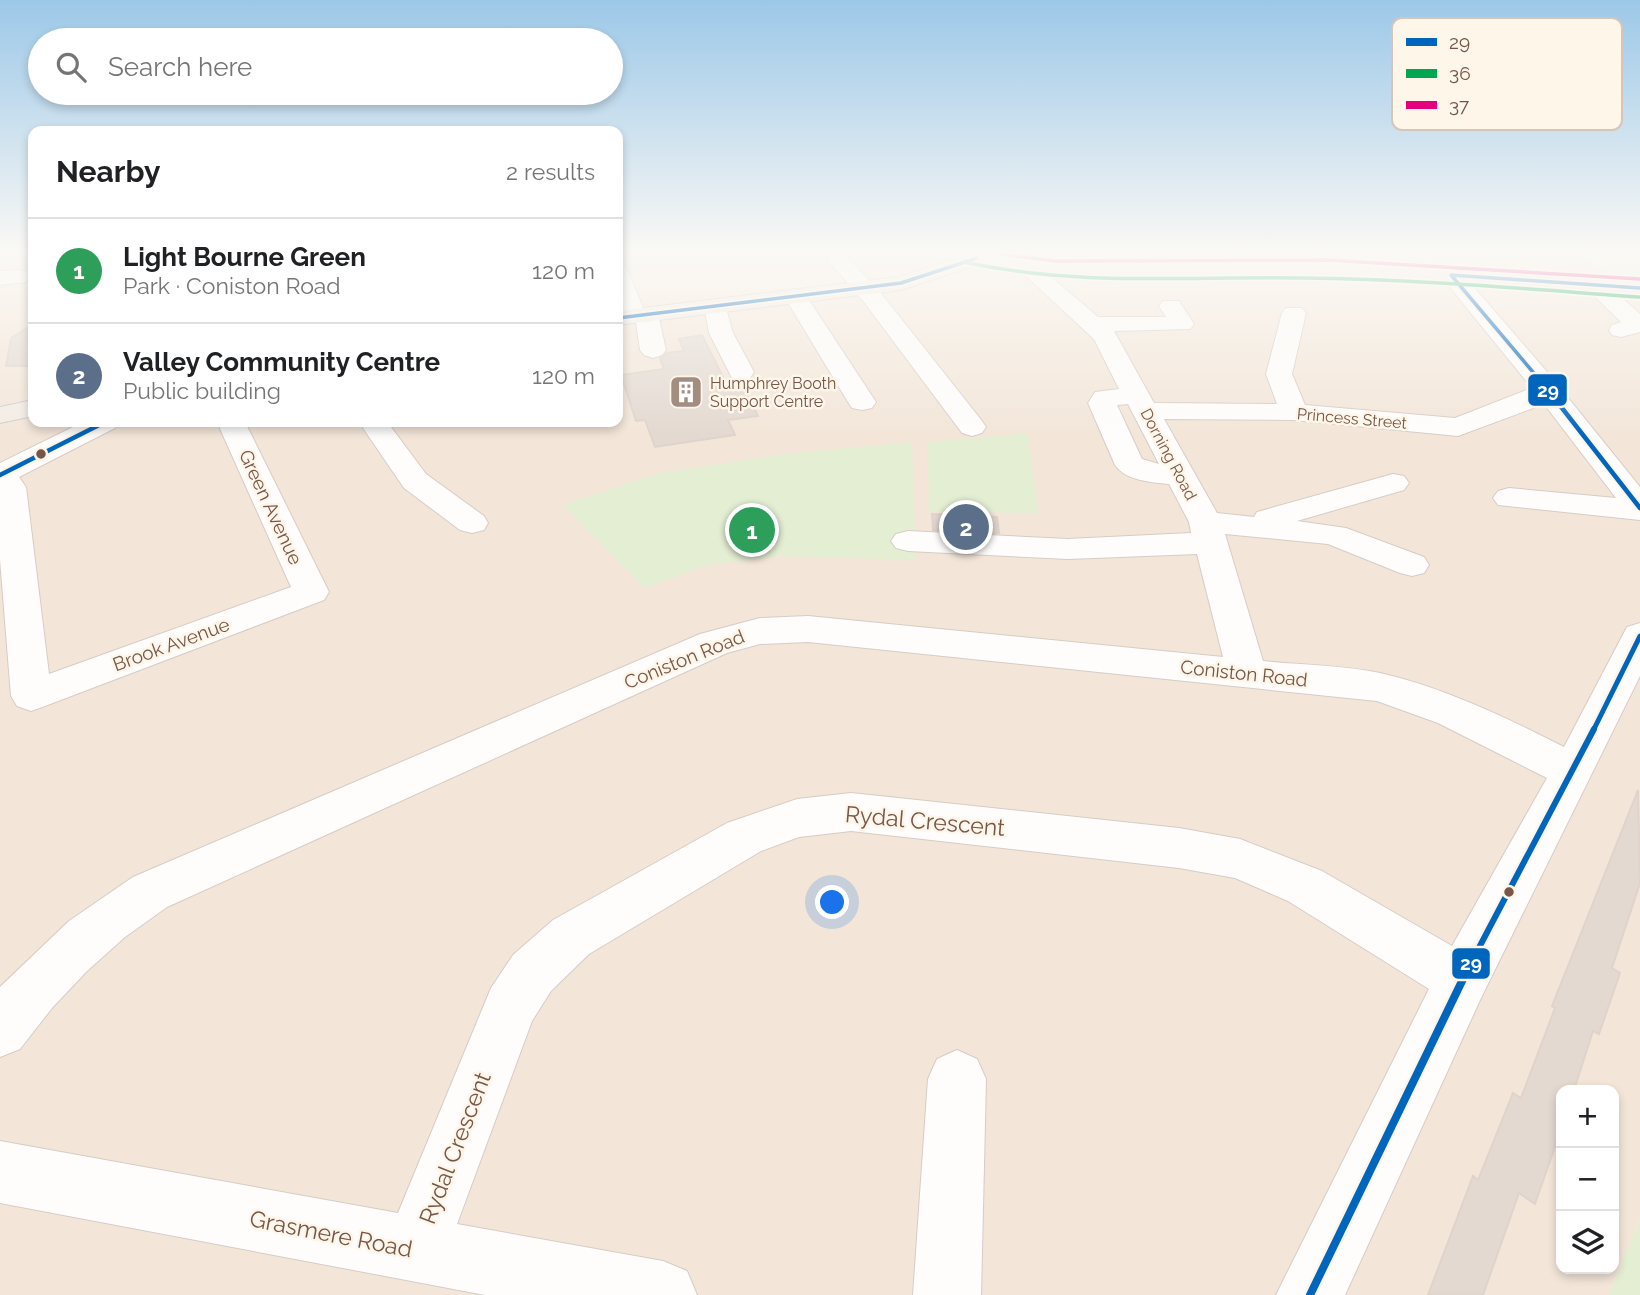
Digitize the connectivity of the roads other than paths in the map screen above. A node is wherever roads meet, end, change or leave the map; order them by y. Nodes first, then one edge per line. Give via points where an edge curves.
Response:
1 (718, 314) edge
2 (807, 314) edge
3 (884, 314) edge
4 (1082, 314) edge
5 (1176, 314) edge
6 (1294, 314) edge
7 (1493, 314) edge
8 (1626, 314) edge
9 (632, 316) edge
10 (1093, 324) junction
11 (1621, 330) dead end
12 (653, 350) dead end
13 (741, 372) dead end
14 (1551, 396) junction
15 (862, 402) dead end
16 (1142, 403) junction
17 (28, 409) edge
18 (1294, 412) junction
19 (0, 415) edge
20 (96, 427) edge
21 (233, 427) edge
22 (377, 427) edge
23 (972, 427) dead end
24 (1, 475) edge
25 (1179, 475) junction
26 (1393, 483) dead end
27 (1509, 498) dead end
28 (1640, 509) edge
29 (1328, 518) junction
30 (472, 523) dead end
31 (1207, 533) junction
32 (908, 541) dead end
33 (1412, 565) dead end
34 (311, 592) joint
35 (1640, 636) edge
36 (1246, 672) junction
37 (1573, 771) junction
38 (1462, 981) junction
39 (0, 1030) edge
40 (957, 1079) dead end
41 (0, 1172) edge
42 (415, 1250) junction
43 (663, 1295) edge
44 (947, 1295) edge
45 (1310, 1295) edge

1 - 13 street via 721,333
2 - 15 street
3 - 23 street
4 - 10 street, Dorning Road
5 - 10 street via 1182,324
6 - 18 street via 1279,374
7 - 14 street
8 - 11 street via 1638,325
9 - 12 street
10 - 16 street, Dorning Road via 1104,335
14 - 18 street, Princess Street via 1536,395 1458,427
14 - 28 street
16 - 18 street, Princess Street
16 - 25 street, Dorning Road
16 - 25 street, Princess Street via 1114,396 1102,403 1130,465 1150,473
17 - 19 main road
20 - 24 street
21 - 34 street, Green Avenue
22 - 30 street via 415,481
24 - 34 street, Brook Avenue via 10,487 30,696
25 - 31 street, Dorning Road
26 - 29 street
27 - 28 street
29 - 31 street
29 - 33 street via 1357,542
31 - 32 street via 1168,543 1068,549
31 - 36 street, Dorning Road
35 - 37 street
36 - 37 street, Coniston Road via 1377,687 1414,696
36 - 39 street, Coniston Road via 808,629 736,636 150,892 75,945
37 - 38 street
38 - 42 street, Rydal Crescent via 1305,886 1240,859 878,814 824,813 797,818 744,837 571,937 532,973 510,1007
38 - 45 street
40 - 44 street
41 - 42 street, Grasmere Road
42 - 43 street, Grasmere Road

